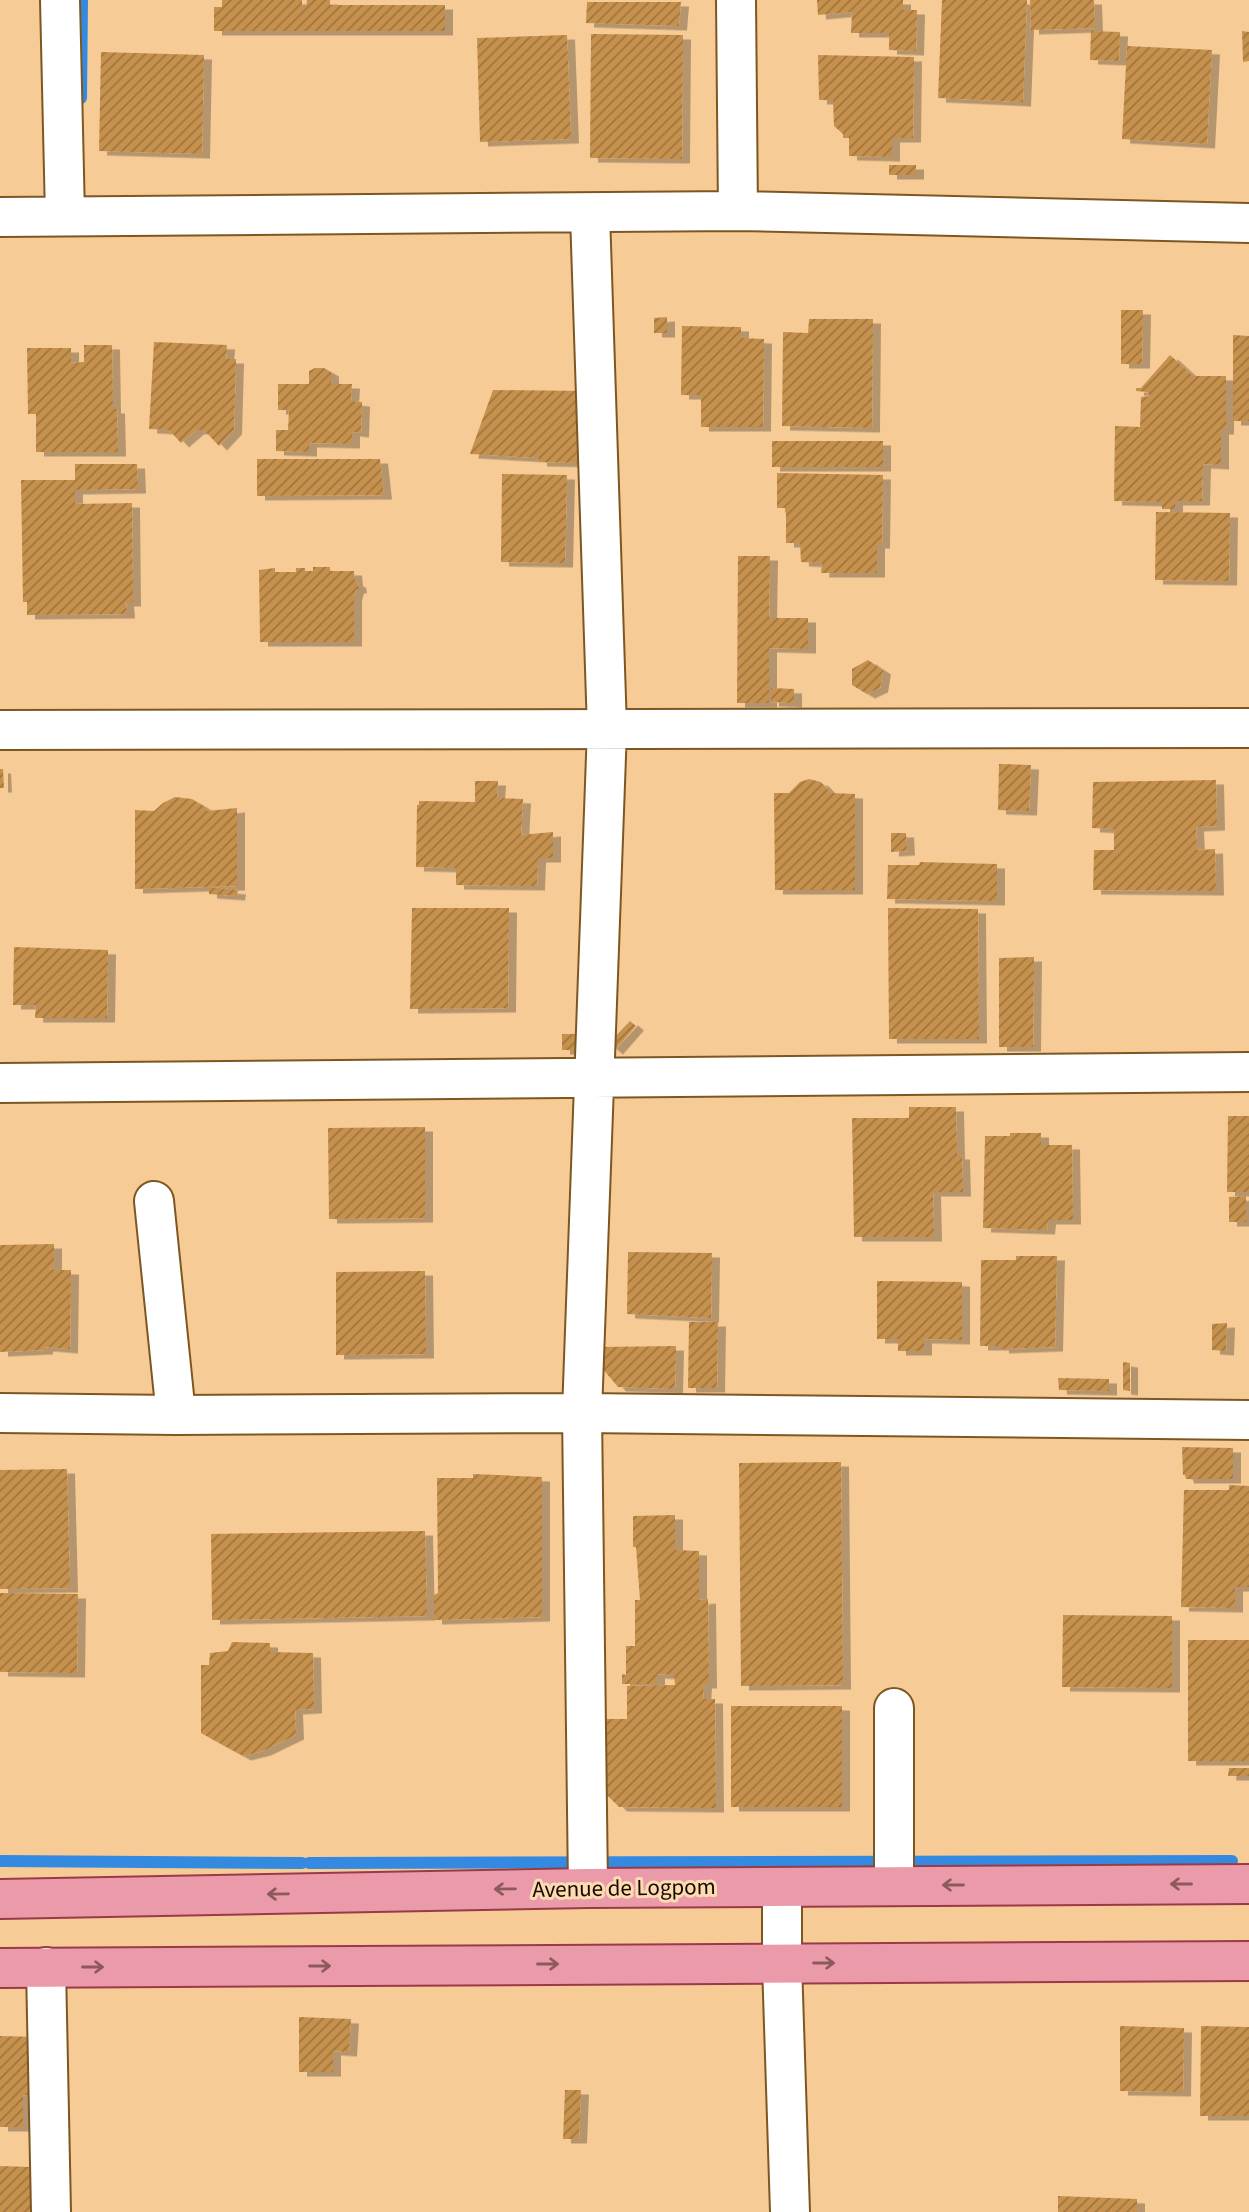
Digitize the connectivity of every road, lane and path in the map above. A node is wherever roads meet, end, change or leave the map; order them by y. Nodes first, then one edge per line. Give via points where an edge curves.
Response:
1 (60, 0) edge
2 (736, 0) edge
3 (738, 211) junction
4 (590, 214) junction
5 (65, 216) junction
6 (0, 217) edge
7 (1249, 223) edge
8 (1249, 728) edge
9 (607, 729) junction
10 (0, 730) edge
11 (1249, 1072) edge
12 (594, 1078) junction
13 (0, 1083) edge
14 (154, 1201) dead end
15 (0, 1413) edge
16 (582, 1413) junction
17 (176, 1415) junction
18 (1249, 1420) edge
19 (894, 1708) dead end
20 (1249, 1884) edge
21 (894, 1886) junction
22 (782, 1887) junction
23 (588, 1888) junction
24 (0, 1899) edge
25 (1249, 1961) edge
26 (782, 1963) junction
27 (0, 1968) edge
28 (46, 1968) junction
29 (51, 2212) edge
30 (790, 2212) edge

1 - 5 street
2 - 3 street
3 - 4 street
3 - 7 street
4 - 5 street
4 - 9 street
5 - 6 street
8 - 9 street
9 - 10 street
9 - 12 street
11 - 12 street
12 - 13 street
12 - 16 street
14 - 17 street
15 - 17 street
16 - 17 street
16 - 18 street
16 - 23 street
19 - 21 street
20 -> 21 main road, Avenue de Logpom
21 - 22 main road, Avenue de Logpom
22 - 23 main road, Avenue de Logpom
22 - 26 street
23 -> 24 main road, Avenue de Logpom
26 -> 25 main road
28 -> 26 main road
26 - 30 street
27 - 28 main road
28 - 29 street

